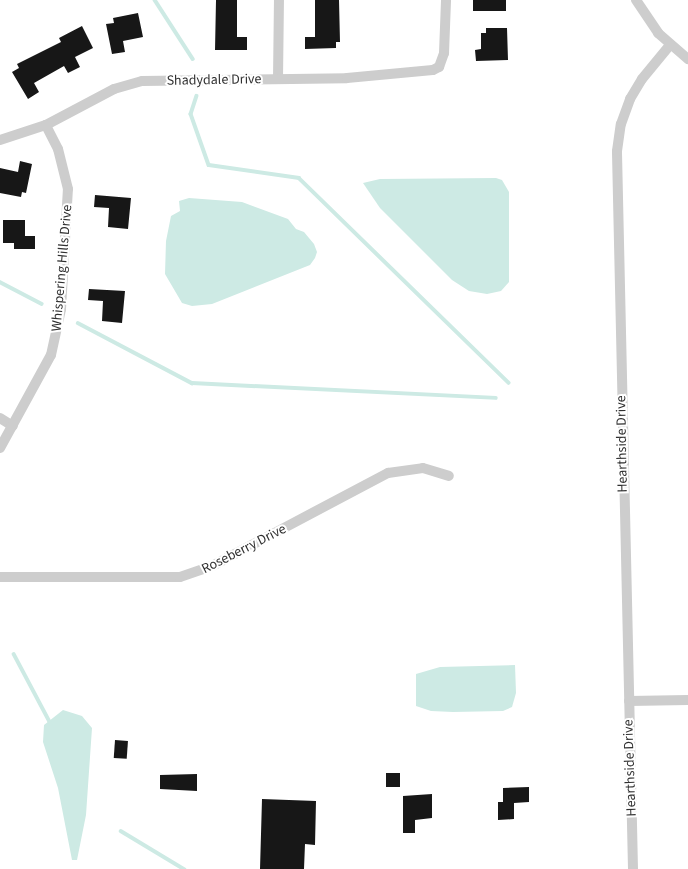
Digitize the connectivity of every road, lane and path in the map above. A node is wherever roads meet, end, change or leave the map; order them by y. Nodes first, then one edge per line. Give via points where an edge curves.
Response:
1 (279, 0) edge
2 (446, 0) edge
3 (636, 0) edge
4 (670, 46) junction
5 (688, 59) edge
6 (278, 79) junction
7 (46, 125) junction
8 (0, 140) edge
9 (0, 418) edge
10 (13, 426) junction
11 (0, 448) edge
12 (449, 476) dead end
13 (0, 577) edge
14 (688, 700) edge
15 (628, 701) junction
16 (635, 858) junction
17 (633, 869) edge
18 (641, 869) edge

1 - 6 street
2 - 6 street, Shadydale Drive via 444,53 439,68 400,75
3 - 4 street
4 - 5 street
4 - 15 street, Hearthside Drive via 642,79 630,99 620,124 617,150
6 - 7 street, Shadydale Drive via 142,81 114,89
7 - 8 street, Shadydale Drive
7 - 10 street, Whispering Hills Drive via 58,149 68,189 61,309 51,355
9 - 10 street
10 - 11 street, Whispering Hills Drive
12 - 13 street, Roseberry Drive via 423,468 388,473 214,565 180,577
14 - 15 street
15 - 16 street, Hearthside Drive
16 - 17 street, Hearthside Drive
16 - 18 street, Hearthside Drive

